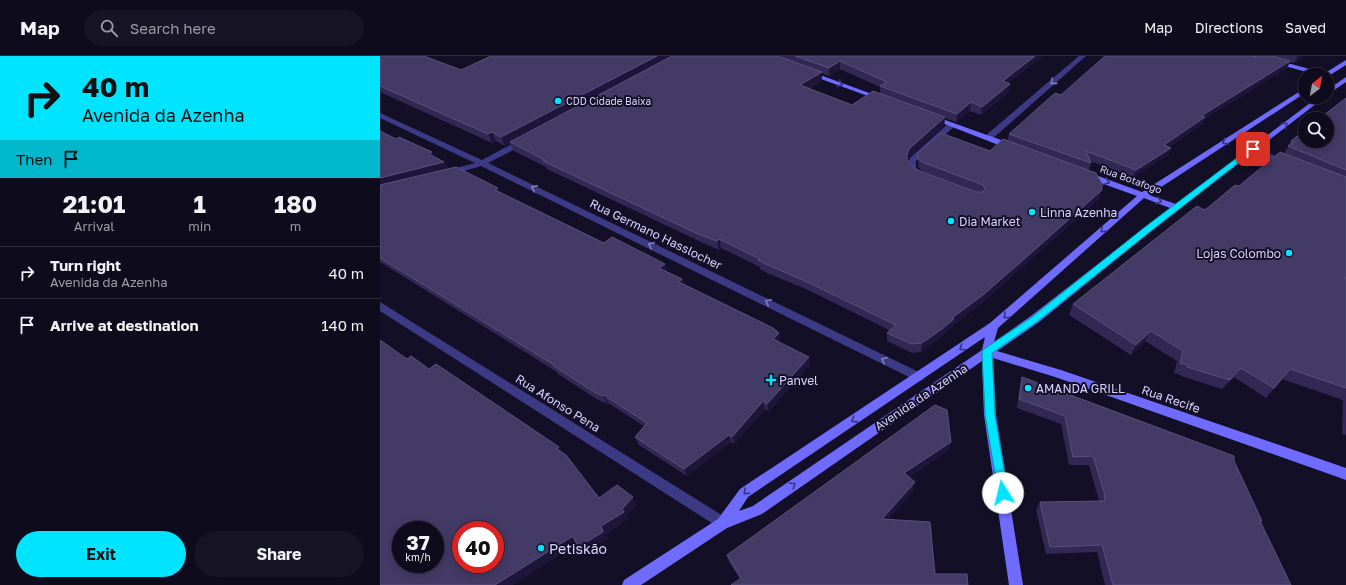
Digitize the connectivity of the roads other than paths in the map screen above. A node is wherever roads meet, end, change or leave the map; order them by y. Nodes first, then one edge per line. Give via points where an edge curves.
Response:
1 (1083, 56) edge
2 (1253, 56) edge
3 (1346, 62) edge
4 (1299, 68) edge
5 (802, 70) edge
6 (1334, 70) edge
7 (1334, 77) edge
8 (1345, 79) edge
9 (1334, 88) edge
10 (1298, 95) edge
11 (892, 103) edge
12 (1313, 104) edge
13 (922, 114) edge
14 (380, 115) edge
15 (952, 125) junction
16 (531, 137) edge
17 (988, 138) junction
18 (1017, 149) edge
19 (1253, 149) junction
20 (482, 163) junction
21 (1296, 167) edge
22 (1082, 173) edge
23 (438, 176) edge
24 (925, 176) edge
25 (1143, 195) junction
26 (1176, 208) junction
27 (380, 306) edge
28 (994, 326) junction
29 (987, 352) junction
30 (920, 377) junction
31 (1346, 474) edge
32 (723, 523) junction
33 (629, 585) edge
34 (1016, 585) edge

1 -> 17 street
2 - 4 main road
3 - 6 main road
5 -> 11 main road
7 - 8 main road
8 - 9 main road
10 -> 25 main road, Avenida da Azenha
19 -> 12 main road, Avenida da Azenha
13 - 15 main road
14 - 20 street, Rua Germano Hasslocher
15 - 17 main road
15 - 24 street via 913,160 912,169
16 - 20 street
17 - 18 main road
19 - 21 street
19 - 26 main road, Avenida da Azenha
20 - 23 street
30 -> 20 street, Rua Germano Hasslocher
22 -> 25 main road, Rua Botafogo
25 -> 26 main road, Rua Botafogo
25 -> 28 main road, Avenida da Azenha
26 - 29 main road, Avenida da Azenha via 1035,319
27 - 32 street, Rua Afonso Pena
28 - 29 main road
28 -> 30 main road, Avenida da Azenha
29 - 31 main road, Rua Recife via 1057,373
32 -> 29 main road, Avenida da Azenha via 757,510
29 - 34 main road via 990,415
30 -> 32 main road, Avenida da Azenha via 744,493
32 - 33 main road, Avenida da Azenha

